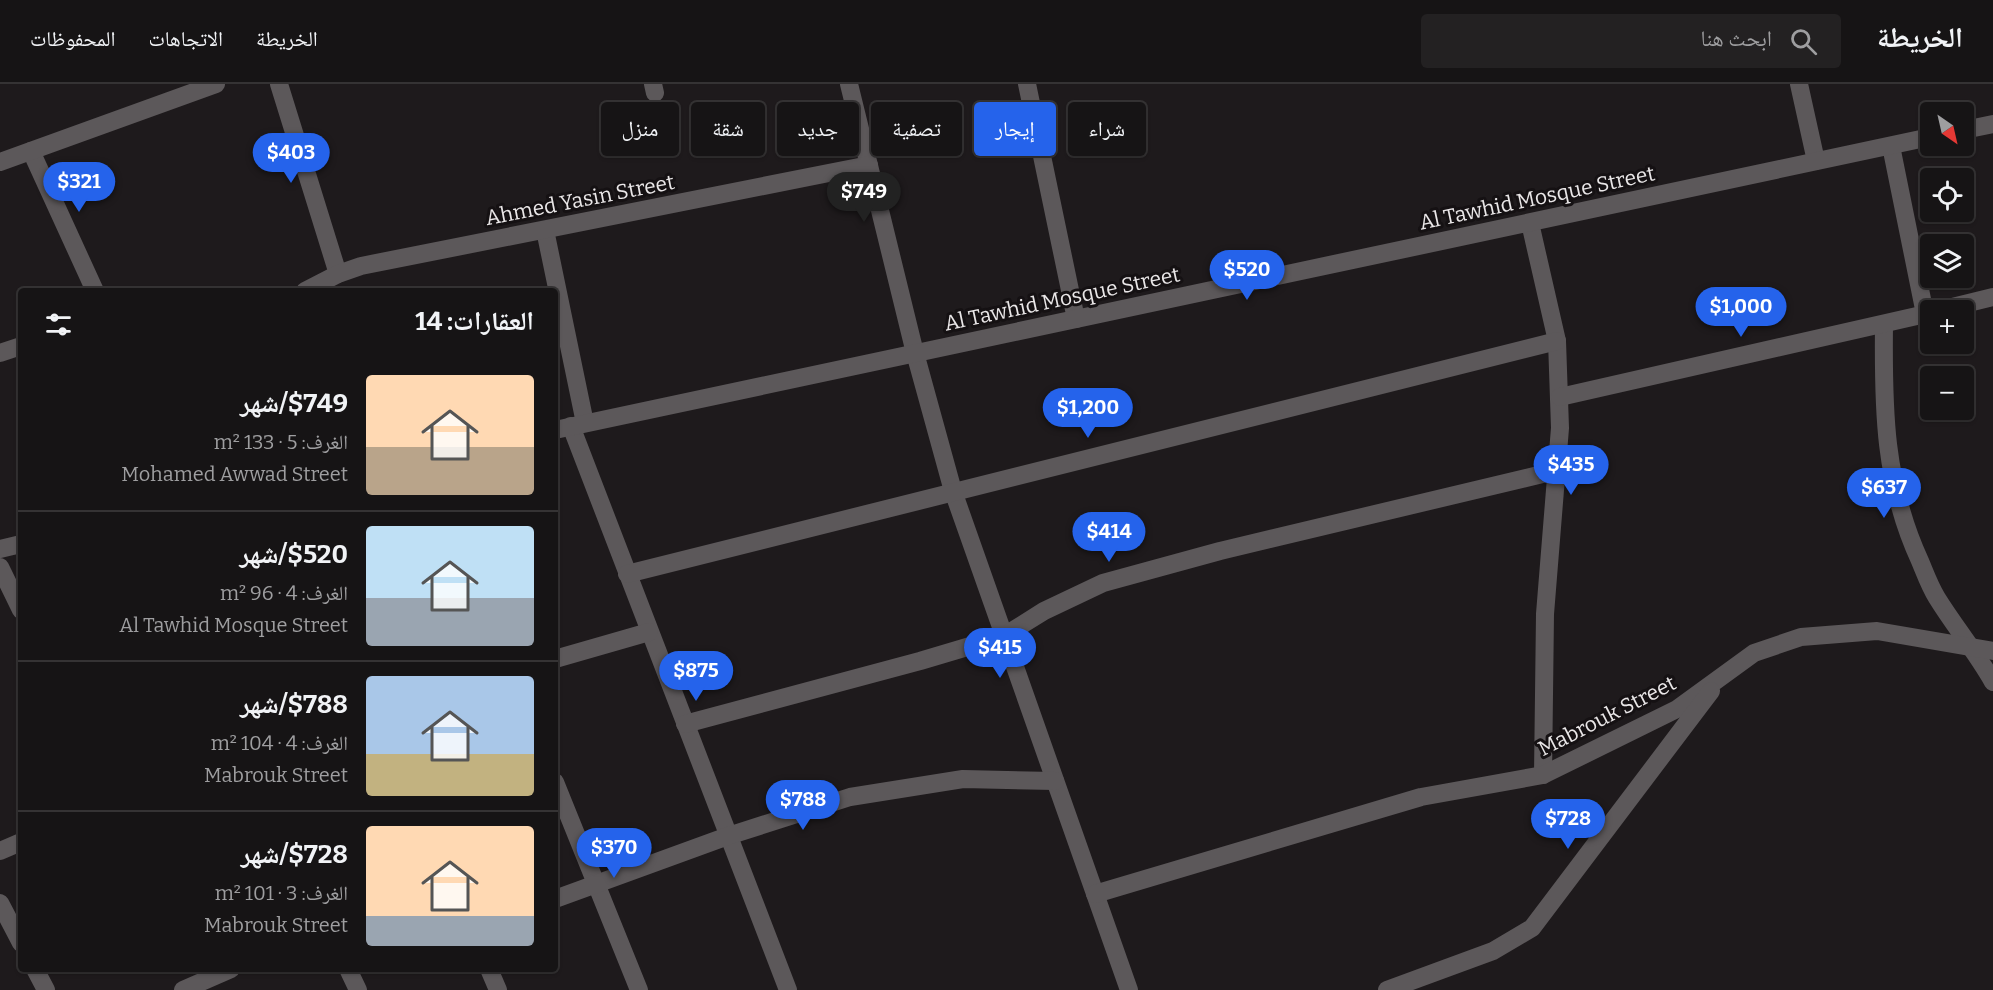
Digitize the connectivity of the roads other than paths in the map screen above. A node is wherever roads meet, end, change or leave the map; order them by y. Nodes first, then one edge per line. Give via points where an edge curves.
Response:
1 (216, 84) edge
2 (279, 84) edge
3 (849, 84) edge
4 (1027, 84) edge
5 (1799, 84) edge
6 (1993, 124) edge
7 (1974, 128) edge
8 (1920, 139) edge
9 (1891, 146) junction
10 (31, 151) junction
11 (1816, 161) junction
12 (0, 162) edge
13 (869, 165) junction
14 (1530, 223) junction
15 (545, 230) junction
16 (338, 274) junction
17 (94, 288) edge
18 (311, 288) edge
19 (552, 288) edge
20 (1993, 297) edge
21 (1929, 300) edge
22 (1974, 302) edge
23 (1920, 315) edge
24 (1076, 319) junction
25 (1884, 324) junction
26 (558, 332) edge
27 (1557, 341) junction
28 (18, 347) edge
29 (0, 353) edge
30 (915, 353) junction
31 (1560, 397) junction
32 (570, 426) edge
33 (1555, 471) junction
34 (953, 491) junction
35 (18, 545) edge
36 (0, 549) edge
37 (0, 567) edge
38 (627, 574) junction
39 (18, 604) edge
40 (649, 632) junction
41 (1004, 636) junction
42 (1984, 651) edge
43 (558, 658) edge
44 (1723, 675) junction
45 (1993, 682) edge
46 (685, 724) junction
47 (1543, 775) junction
48 (1055, 781) junction
49 (558, 789) edge
50 (728, 836) junction
51 (18, 843) edge
52 (0, 851) edge
53 (596, 884) junction
54 (1095, 894) junction
55 (558, 898) edge
56 (0, 903) edge
57 (18, 937) edge
58 (37, 972) edge
59 (223, 972) edge
60 (490, 972) edge
61 (200, 980) edge
62 (46, 990) edge
63 (183, 990) edge
64 (498, 990) edge
65 (639, 990) edge
66 (788, 990) edge
67 (1129, 990) edge
68 (1387, 990) edge

1 - 10 street
2 - 16 street
3 - 13 street
4 - 24 street
5 - 11 street
6 - 7 street
8 - 9 street, Al Tawhid Mosque Street
9 - 11 street, Al Tawhid Mosque Street
9 - 21 street
10 - 12 street
10 - 17 street
11 - 14 street, Al Tawhid Mosque Street
13 - 15 street, Ahmed Yasin Street
13 - 30 street
14 - 24 street, Al Tawhid Mosque Street
14 - 27 street
15 - 16 street, Ahmed Yasin Street via 361,266
15 - 19 street
16 - 18 street, Ahmed Yasin Street
20 - 22 street
23 - 25 street
24 - 30 street, Al Tawhid Mosque Street
25 - 31 street
25 - 42 street via 1883,396 1895,496 1936,597
26 - 32 street
27 - 31 street
27 - 34 street
28 - 29 street
30 - 32 street, Al Tawhid Mosque Street
30 - 34 street
31 - 33 street
32 - 38 street
33 - 41 street via 1103,583 1044,610
33 - 47 street via 1545,614
34 - 38 street
34 - 41 street
35 - 36 street
37 - 39 street
38 - 40 street
40 - 43 street
40 - 46 street
41 - 46 street
41 - 48 street
42 - 44 street, Mabrouk Street via 1876,631 1801,637 1754,653
42 - 45 street
44 - 47 street, Mabrouk Street via 1677,709
44 - 68 street via 1532,928 1493,951
46 - 50 street
47 - 54 street, Mabrouk Street via 1421,798
48 - 50 street via 963,779 850,797
48 - 54 street
49 - 53 street
50 - 53 street
50 - 66 street
51 - 52 street
53 - 55 street
53 - 65 street
54 - 67 street
56 - 57 street
58 - 62 street
59 - 61 street
60 - 64 street
61 - 63 street

